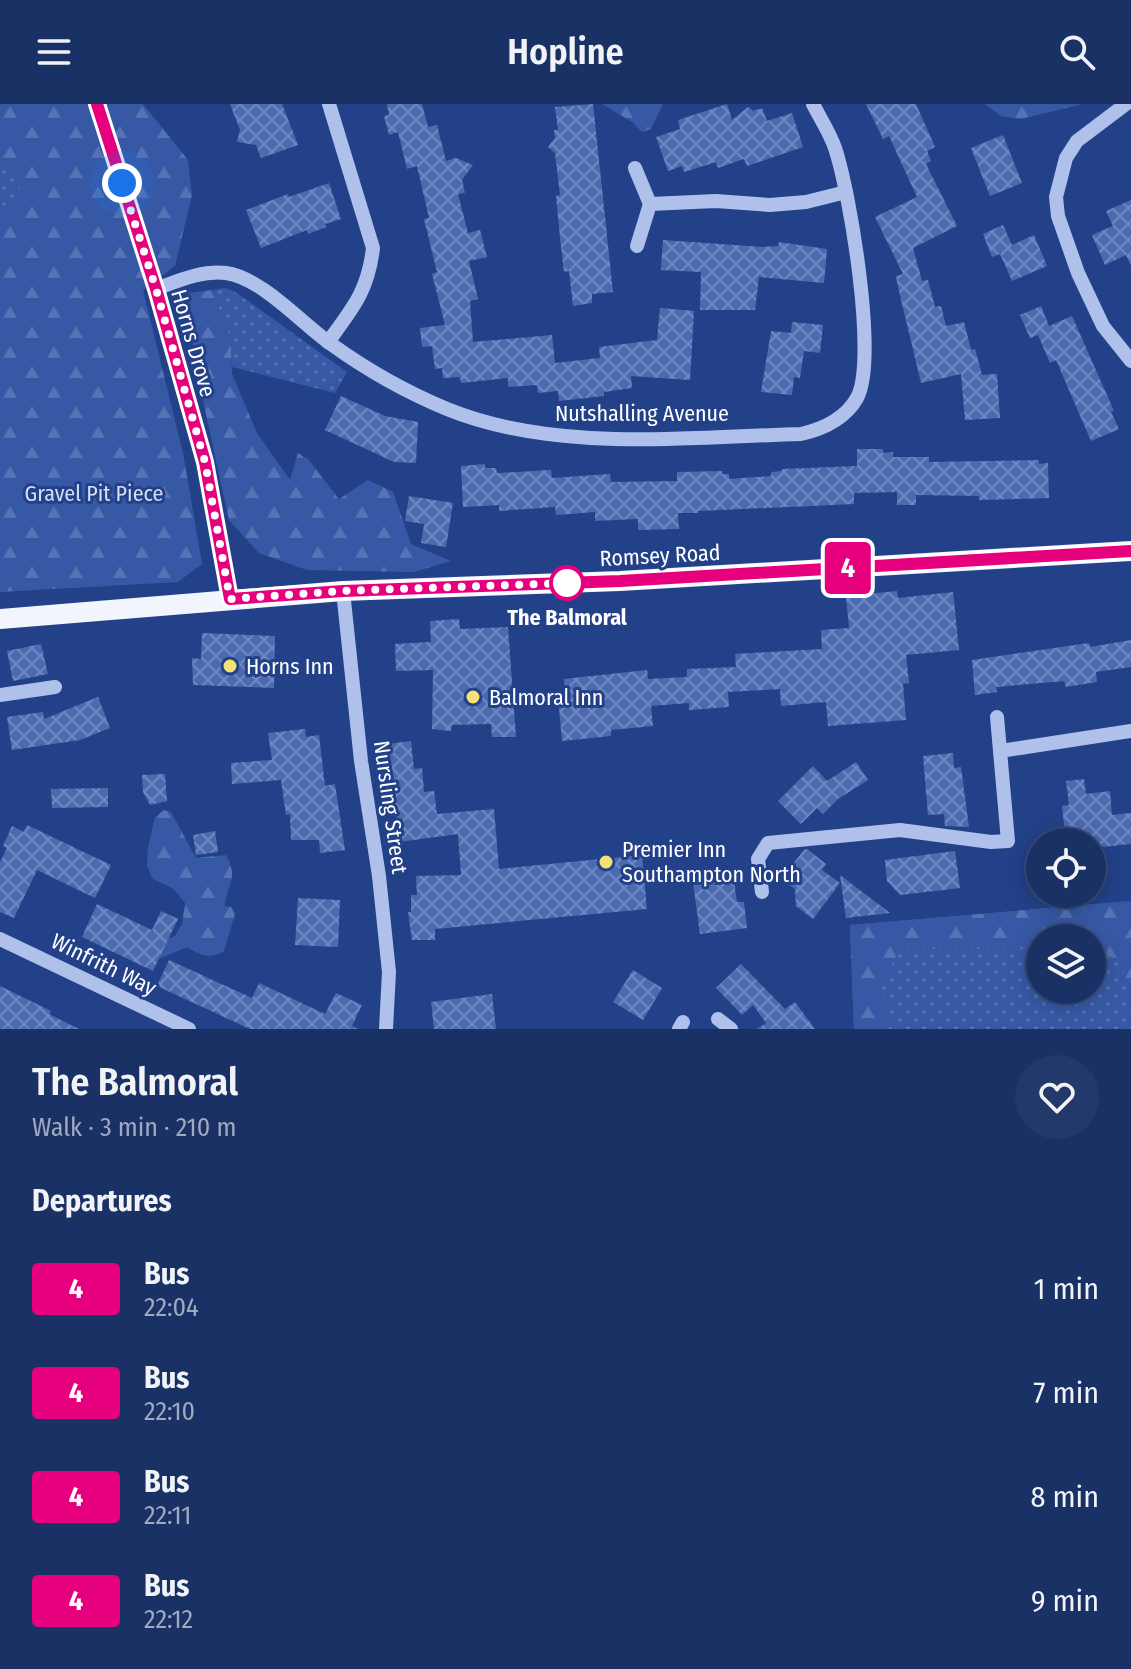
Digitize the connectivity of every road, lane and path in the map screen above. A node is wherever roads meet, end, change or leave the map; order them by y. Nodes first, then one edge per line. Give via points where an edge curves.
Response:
1 (97, 104) edge
2 (329, 104) edge
3 (813, 104) edge
4 (1126, 104) edge
5 (635, 168) dead end
6 (846, 192) junction
7 (650, 204) junction
8 (637, 246) dead end
9 (156, 289) junction
10 (328, 342) junction
11 (1131, 361) edge
12 (1131, 551) edge
13 (343, 591) junction
14 (230, 599) junction
15 (0, 619) edge
16 (55, 687) dead end
17 (0, 695) edge
18 (997, 717) dead end
19 (1131, 731) edge
20 (1000, 751) junction
21 (762, 892) dead end
22 (0, 939) edge
23 (718, 1019) dead end
24 (189, 1029) edge
25 (386, 1029) edge
26 (731, 1029) edge

1 - 9 street, Horns Drove
2 - 10 street via 373,248 363,294
3 - 6 street, Nutshalling Avenue via 835,147
4 - 11 street via 1077,141 1066,158 1056,197 1078,273 1103,326
5 - 7 street
6 - 7 street via 770,205
6 - 10 street, Nutshalling Avenue via 858,269 864,375 853,405 821,429 801,434 605,439 532,433 493,425 405,390
7 - 8 street
9 - 10 street, Nutshalling Avenue via 192,276 229,273 253,283
9 - 14 street, Horns Drove via 205,462
12 - 13 main road, Romsey Road via 620,581
13 - 14 main road, Romsey Road
13 - 25 street, Nursling Street via 389,972
14 - 15 main road, Romsey Road
16 - 17 street
18 - 20 street
19 - 20 street
20 - 21 street via 1008,841 900,830 768,843 758,859
22 - 24 street, Winfrith Way
23 - 26 street

